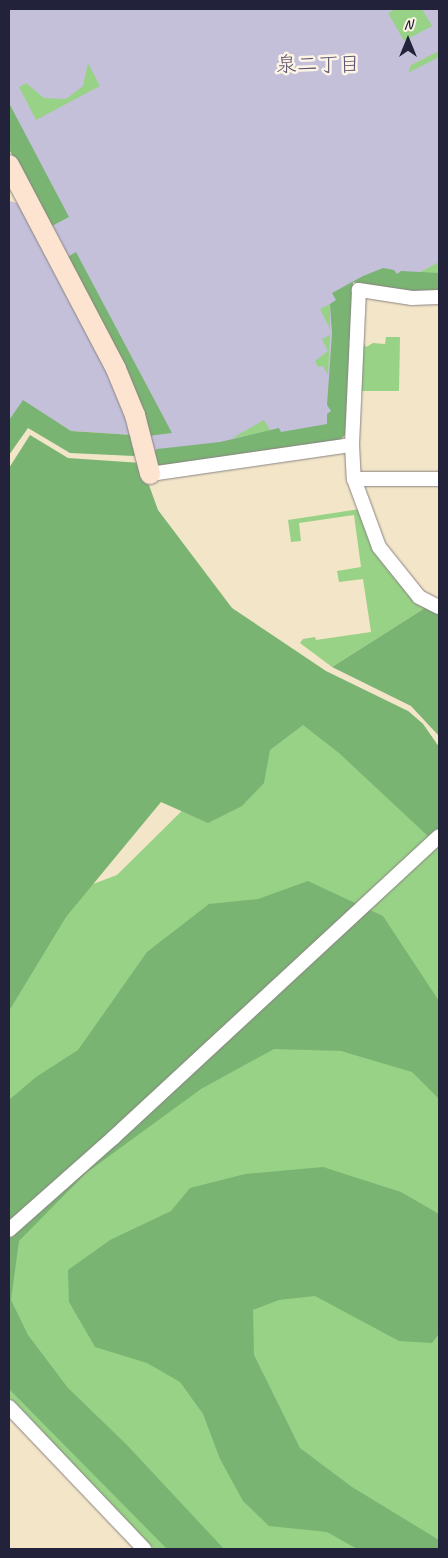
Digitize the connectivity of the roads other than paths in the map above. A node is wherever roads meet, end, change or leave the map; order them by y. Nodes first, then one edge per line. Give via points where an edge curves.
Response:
1 (9, 166) edge
2 (14, 190) edge
3 (439, 298) edge
4 (352, 445) junction
5 (150, 474) joint
6 (354, 479) junction
7 (439, 479) edge
8 (439, 607) edge
9 (439, 836) edge
10 (9, 1230) edge
11 (9, 1407) edge
12 (144, 1549) edge

1 - 2 street
2 - 5 street via 116,369 134,416
3 - 4 street via 412,298 359,290
4 - 5 street
4 - 6 street
6 - 7 street
6 - 8 street via 379,547 419,597
9 - 10 street via 120,1132
11 - 12 street

